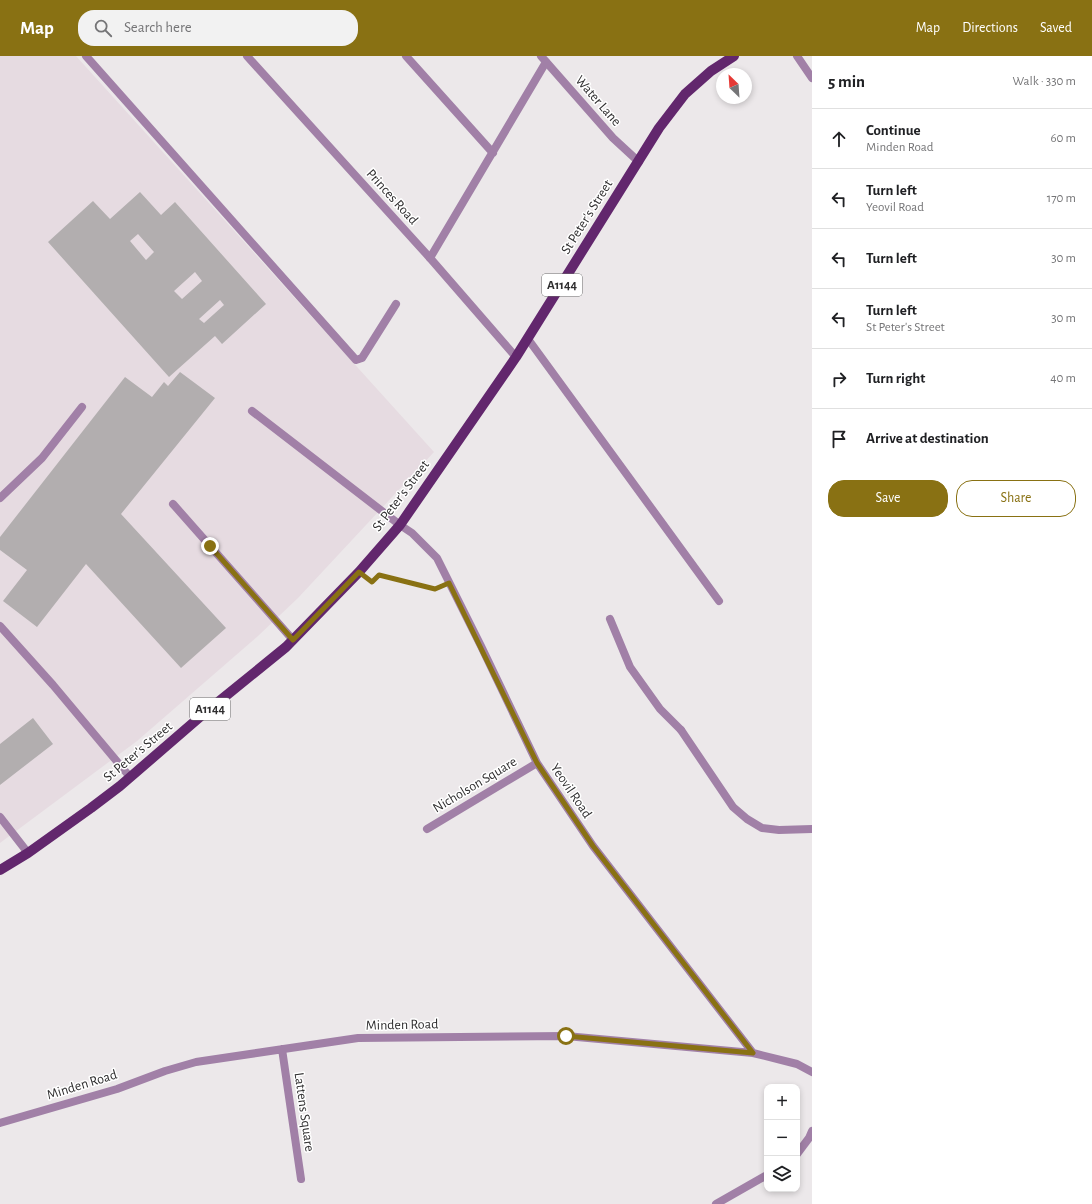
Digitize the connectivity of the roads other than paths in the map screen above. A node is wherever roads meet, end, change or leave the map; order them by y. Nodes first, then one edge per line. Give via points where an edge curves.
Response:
1 (86, 56) edge
2 (247, 56) edge
3 (406, 56) edge
4 (734, 56) edge
5 (797, 56) edge
6 (544, 59) edge
7 (812, 78) edge
8 (493, 153) junction
9 (639, 162) junction
10 (430, 258) junction
11 (396, 304) dead end
12 (528, 339) junction
13 (516, 357) junction
14 (82, 407) dead end
15 (252, 411) dead end
16 (0, 498) edge
17 (173, 504) dead end
18 (400, 525) junction
19 (719, 601) dead end
20 (610, 619) dead end
21 (0, 626) edge
22 (293, 640) junction
23 (537, 763) junction
24 (130, 777) junction
25 (0, 817) edge
26 (427, 829) dead end
27 (812, 829) edge
28 (28, 853) junction
29 (0, 870) edge
30 (282, 1049) junction
31 (753, 1053) junction
32 (812, 1072) edge
33 (0, 1123) edge
34 (812, 1131) edge
35 (800, 1150) edge
36 (764, 1177) edge
37 (301, 1179) dead end
38 (716, 1204) edge

1 - 11 street via 356,360 362,358
2 - 10 street, Princes Road
3 - 8 street
4 - 9 main road, St Peter's Street / A1144 via 710,71 685,94 659,128
5 - 7 street
6 - 8 street
6 - 9 street, Water Lane via 613,138
8 - 10 street
9 - 12 main road, St Peter's Street / A1144
10 - 13 street, Princes Road
12 - 13 main road, St Peter's Street / A1144
12 - 19 street
13 - 18 main road, St Peter's Street / A1144
14 - 16 street via 42,458
15 - 18 street, Yeovil Road
17 - 22 street
18 - 22 main road, St Peter's Street / A1144
18 - 23 street, Yeovil Road via 412,533 437,558
20 - 27 street via 630,667 660,709 682,730 733,807 762,828
21 - 24 street
22 - 24 main road, St Peter's Street / A1144
23 - 26 street, Nicholson Square
23 - 31 street, Yeovil Road via 593,846
24 - 28 main road, St Peter's Street / A1144
25 - 28 street
28 - 29 main road, St Peter's Street / A1144
30 - 31 street, Minden Road via 358,1038 566,1036
30 - 33 street, Minden Road via 196,1062 117,1089
30 - 37 street, Lattens Square
31 - 32 street, Minden Road via 797,1064
34 - 35 street
36 - 38 street

